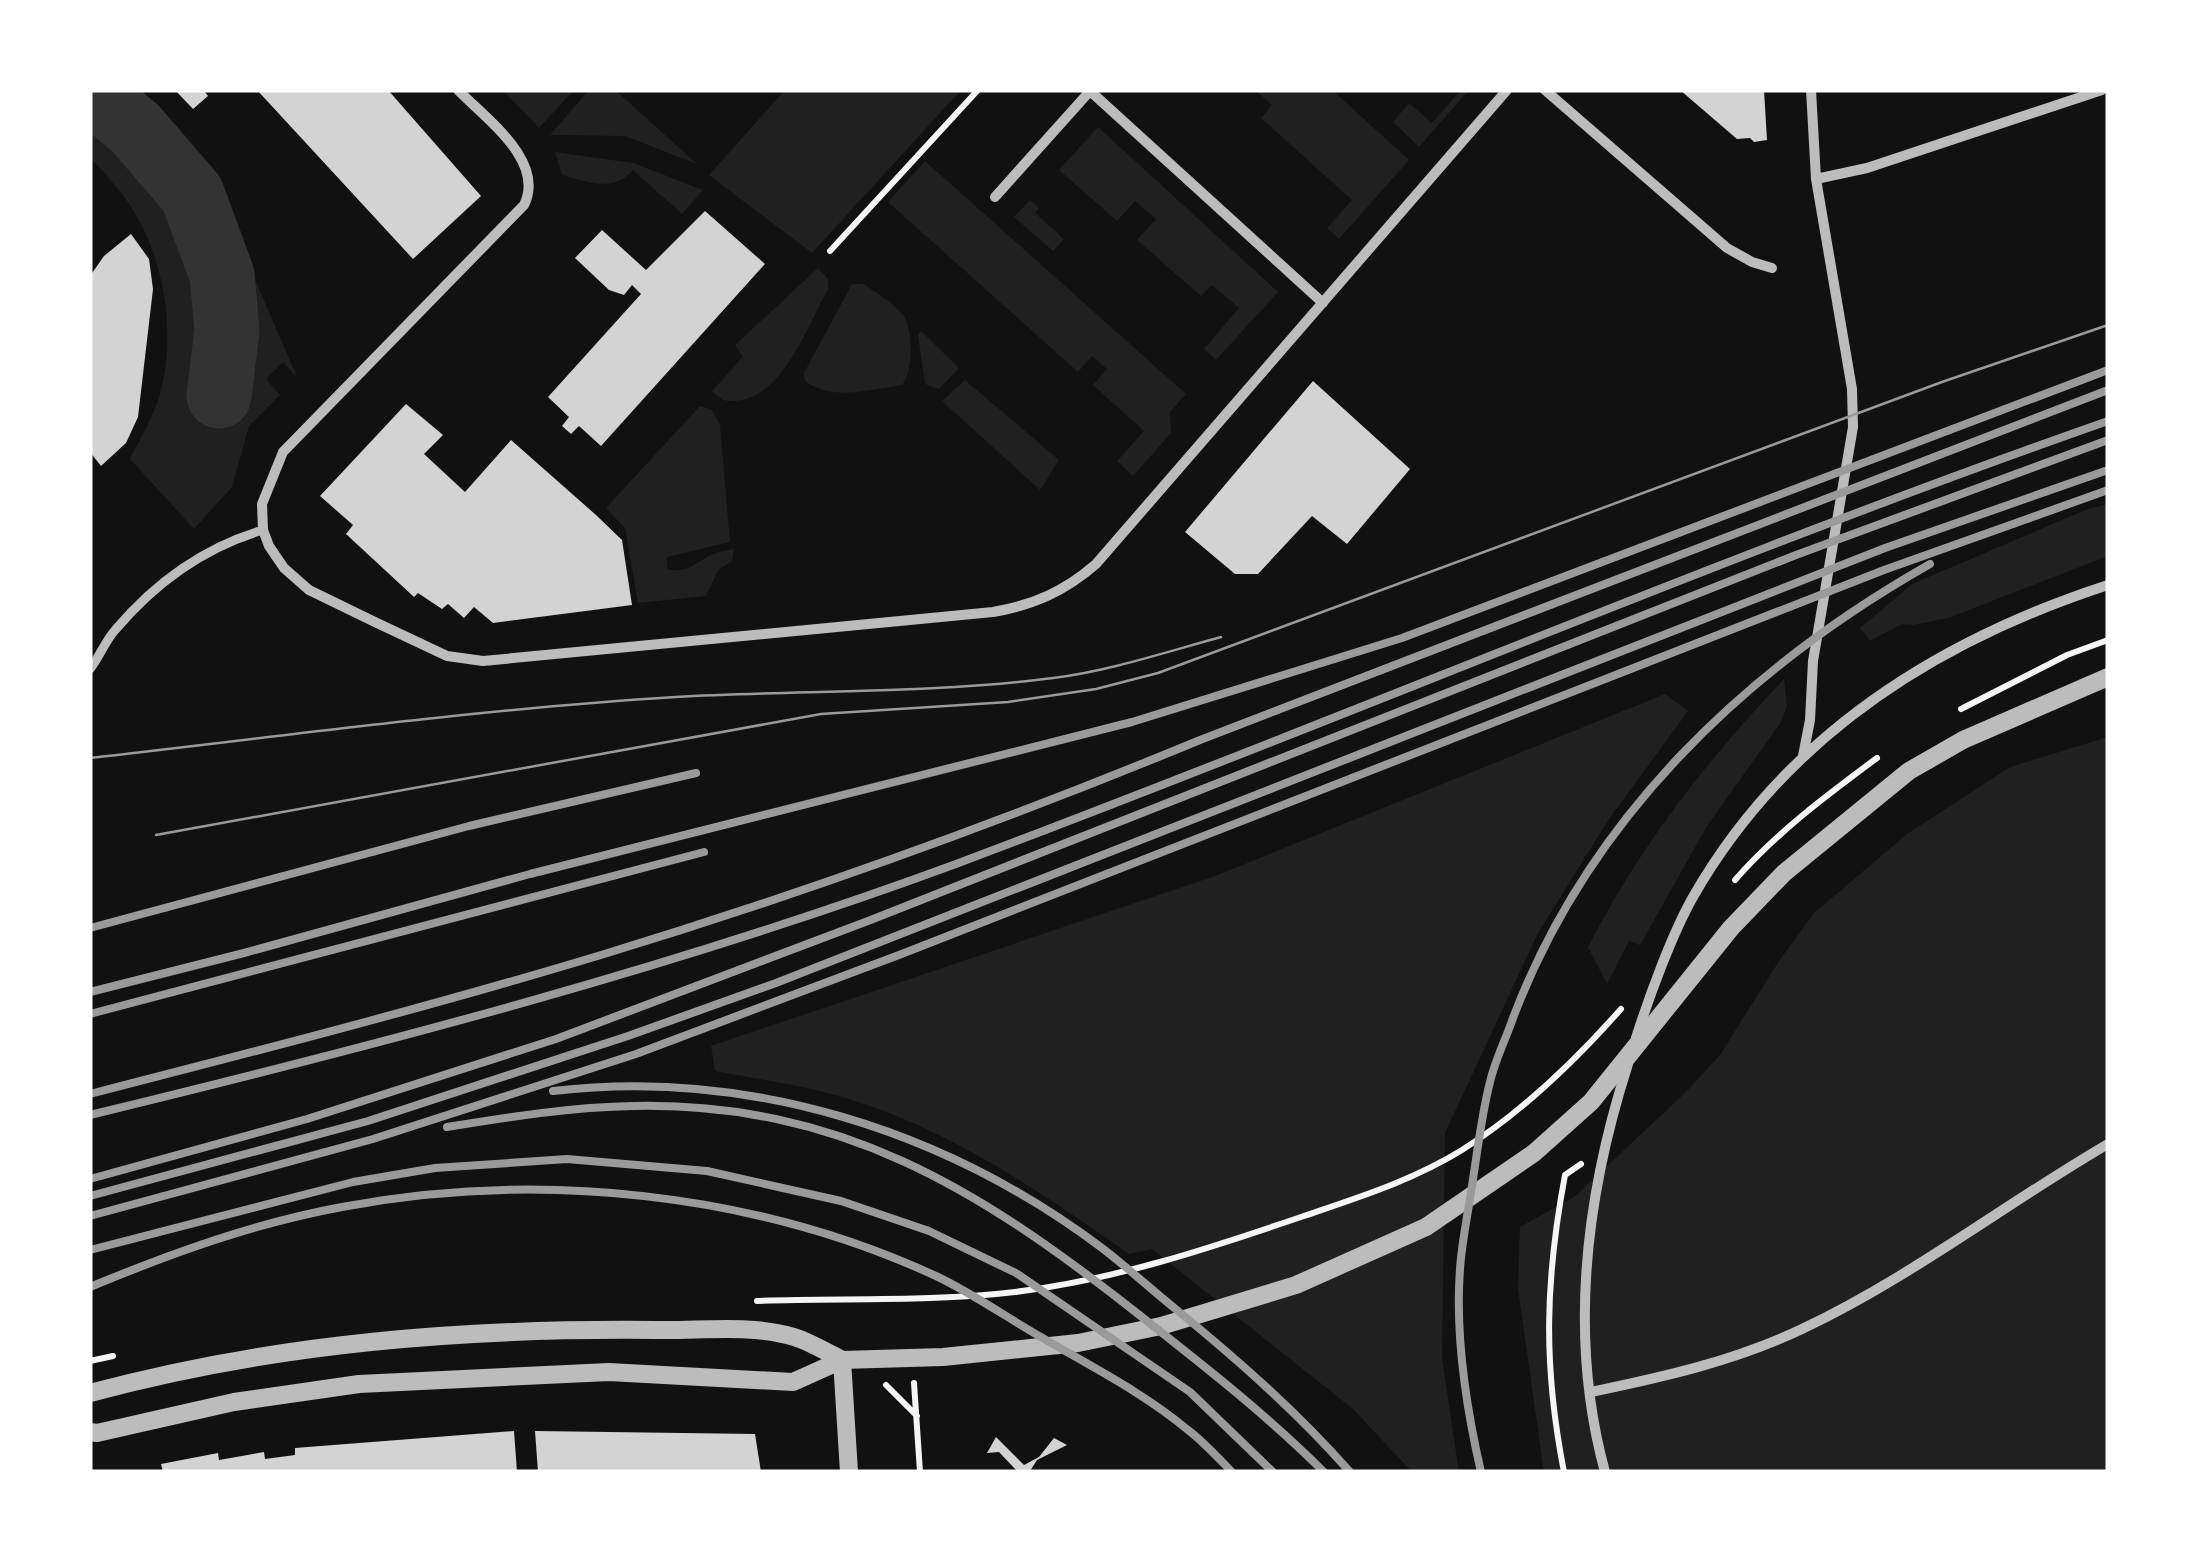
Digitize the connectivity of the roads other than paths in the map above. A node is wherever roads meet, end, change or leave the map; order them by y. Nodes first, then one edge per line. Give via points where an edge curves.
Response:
1 (458, 90) edge
2 (1090, 90) edge
3 (1507, 90) edge
4 (1545, 90) edge
5 (1811, 90) edge
6 (2102, 90) edge
7 (1816, 179) junction
8 (994, 197) dead end
9 (1772, 268) dead end
10 (1323, 303) junction
11 (264, 530) junction
12 (2108, 585) edge
13 (90, 669) edge
14 (2108, 677) edge
15 (1802, 756) junction
16 (2108, 1144) edge
17 (842, 1360) junction
18 (1591, 1392) junction
19 (90, 1393) edge
20 (90, 1432) edge
21 (849, 1472) edge
22 (1605, 1472) edge

1 - 11 street via 520,155 529,194 283,452 262,504
2 - 8 street
2 - 10 street
3 - 10 street
4 - 9 street via 1727,248
5 - 7 street
6 - 7 street
7 - 15 street via 1853,427
10 - 11 street via 1096,564 1070,586 1022,607 460,660 309,590 284,568
11 - 13 street via 205,552 154,590 112,632
12 - 15 street via 1942,654
14 - 17 street via 1909,771 1784,873 1731,928 1591,1102 1534,1152 1426,1227 1296,1285 1161,1326 974,1354
15 - 18 street via 1740,828 1692,899 1643,1018 1602,1147 1591,1218
16 - 18 street via 1801,1330 1680,1373
17 - 19 street via 794,1337 757,1331 433,1336 257,1356
17 - 20 street via 792,1382 609,1372 359,1384
17 - 21 street
18 - 22 street

